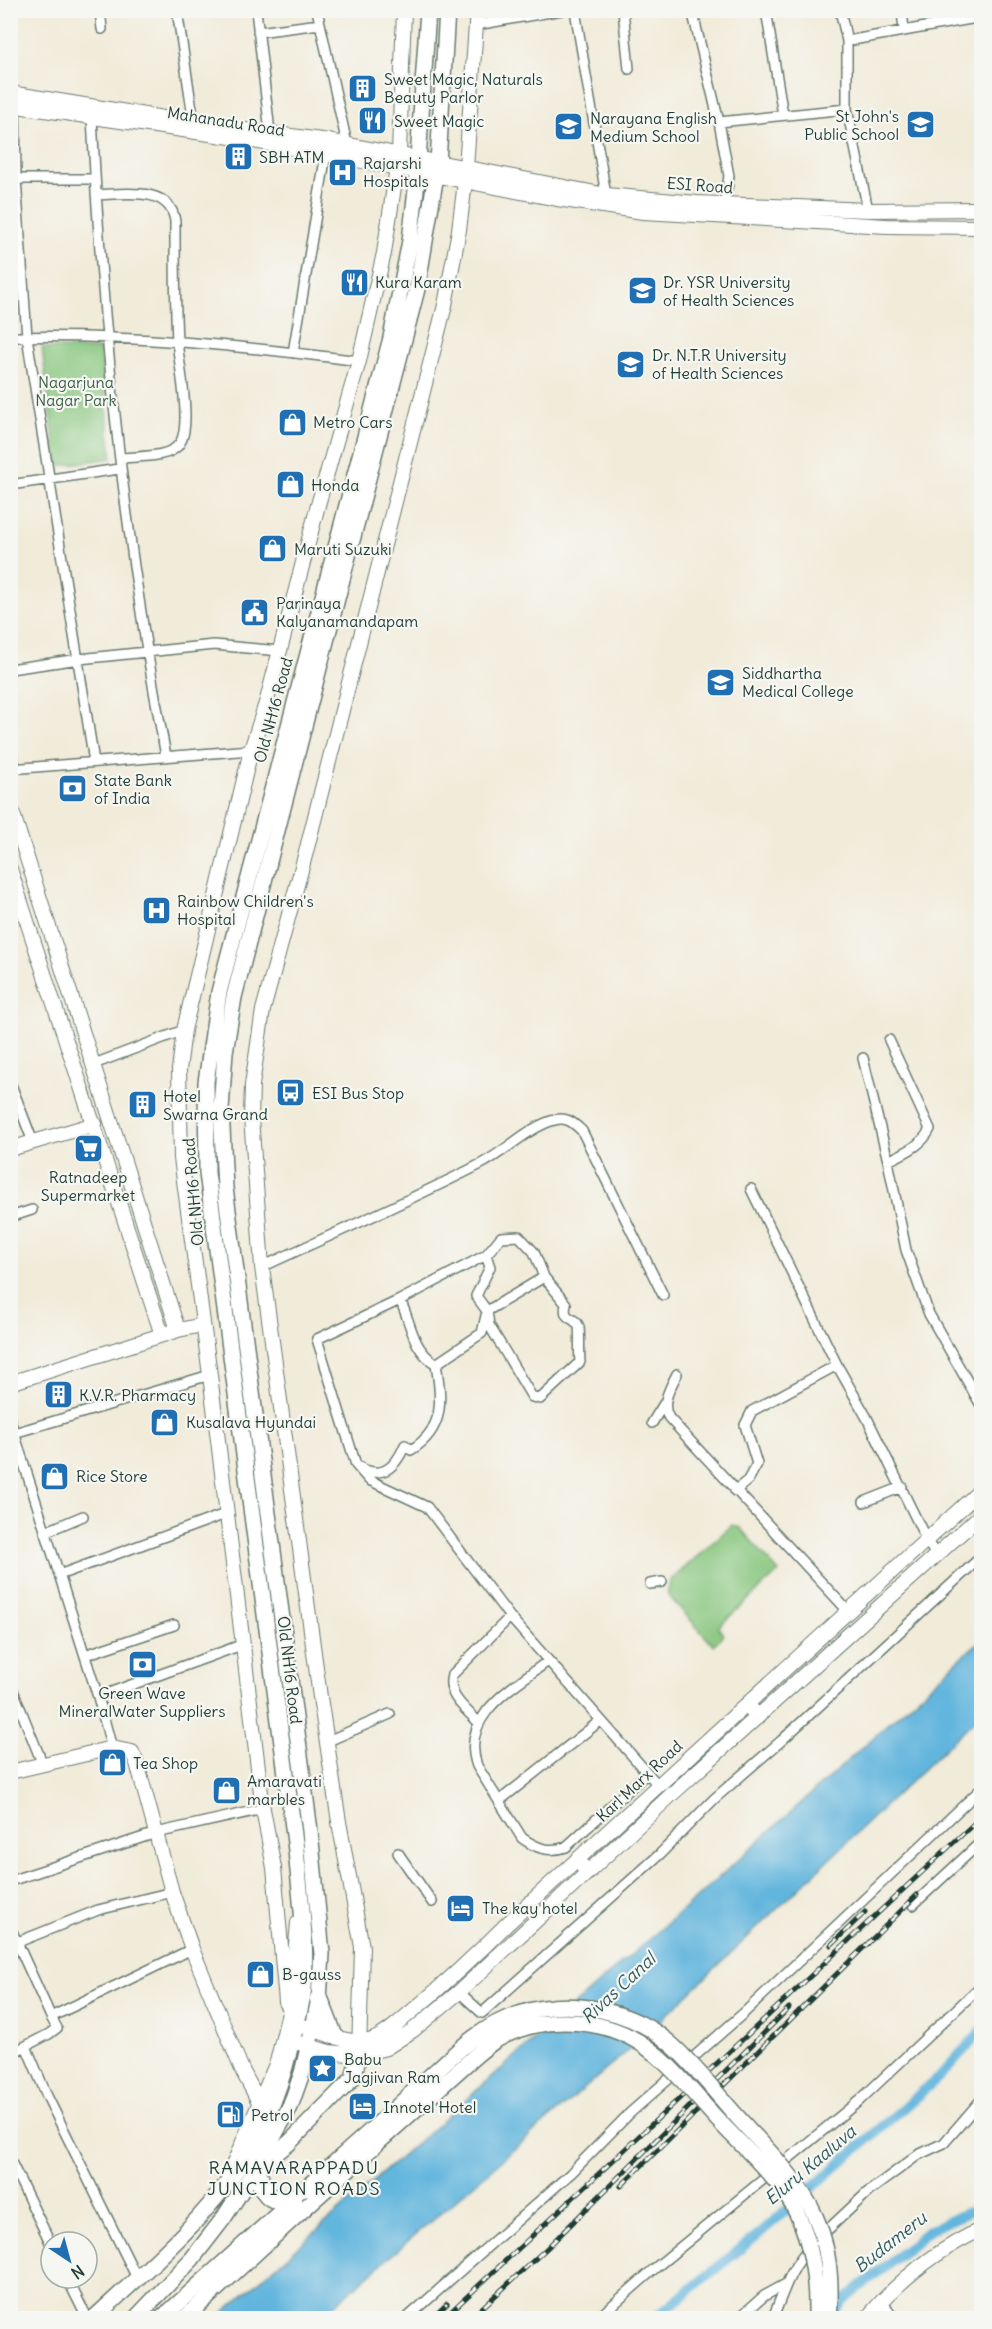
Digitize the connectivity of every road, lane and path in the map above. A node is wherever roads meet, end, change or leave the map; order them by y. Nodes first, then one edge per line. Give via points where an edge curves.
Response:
1 (100, 10) edge
2 (177, 10) edge
3 (256, 10) edge
4 (317, 10) edge
5 (404, 10) edge
6 (428, 10) edge
7 (447, 10) edge
8 (477, 10) edge
9 (562, 10) edge
10 (575, 10) edge
11 (623, 10) edge
12 (692, 10) edge
13 (766, 10) edge
14 (840, 10) edge
15 (902, 10) edge
16 (981, 17) edge
17 (320, 24) junction
18 (476, 26) junction
19 (102, 29) dead end
20 (904, 31) junction
21 (258, 32) junction
22 (847, 41) junction
23 (629, 69) dead end
24 (12, 101) edge
25 (847, 109) junction
26 (783, 115) junction
27 (92, 117) junction
28 (719, 122) junction
29 (194, 123) junction
30 (270, 132) junction
31 (347, 144) junction
32 (326, 154) junction
33 (398, 161) junction
34 (418, 166) junction
35 (437, 169) junction
36 (466, 175) junction
37 (13, 179) edge
38 (95, 179) junction
39 (96, 195) junction
40 (606, 195) junction
41 (981, 209) edge
42 (868, 210) junction
43 (723, 211) junction
44 (981, 227) edge
45 (10, 337) edge
46 (27, 337) junction
47 (105, 338) junction
48 (177, 342) junction
49 (293, 353) junction
50 (359, 361) junction
51 (120, 458) junction
52 (119, 469) junction
53 (49, 478) junction
54 (10, 485) edge
55 (280, 651) junction
56 (146, 652) junction
57 (79, 659) junction
58 (10, 669) edge
59 (10, 744) edge
60 (251, 750) junction
61 (166, 756) junction
62 (94, 762) junction
63 (13, 768) edge
64 (10, 805) edge
65 (10, 869) edge
66 (184, 1030) junction
67 (889, 1040) dead end
68 (73, 1056) junction
69 (92, 1057) junction
70 (863, 1058) dead end
71 (10, 1082) edge
72 (95, 1124) junction
73 (33, 1142) junction
74 (10, 1149) edge
75 (888, 1161) junction
76 (751, 1189) dead end
77 (32, 1210) dead end
78 (10, 1217) edge
79 (486, 1255) junction
80 (262, 1267) junction
81 (544, 1277) junction
82 (663, 1295) dead end
83 (400, 1300) junction
84 (487, 1311) junction
85 (203, 1324) junction
86 (178, 1330) junction
87 (162, 1335) junction
88 (436, 1364) junction
89 (837, 1365) junction
90 (677, 1374) dead end
91 (210, 1376) junction
92 (10, 1383) edge
93 (665, 1402) junction
94 (981, 1407) edge
95 (10, 1420) edge
96 (652, 1423) dead end
97 (14, 1433) junction
98 (356, 1465) junction
99 (902, 1487) junction
100 (981, 1489) edge
101 (735, 1491) junction
102 (864, 1502) dead end
103 (228, 1513) junction
104 (981, 1514) edge
105 (83, 1516) dead end
106 (45, 1532) junction
107 (927, 1541) junction
108 (936, 1555) junction
109 (981, 1556) edge
110 (59, 1575) junction
111 (662, 1582) dead end
112 (650, 1584) dead end
113 (849, 1612) junction
114 (510, 1617) junction
115 (174, 1625) dead end
116 (244, 1644) junction
117 (85, 1655) junction
118 (548, 1661) junction
119 (10, 1683) edge
120 (98, 1697) junction
121 (753, 1711) junction
122 (390, 1714) dead end
123 (600, 1721) junction
124 (478, 1722) junction
125 (328, 1741) junction
126 (112, 1748) junction
127 (44, 1765) junction
128 (10, 1772) edge
129 (647, 1773) junction
130 (658, 1785) junction
131 (981, 1788) edge
132 (499, 1802) junction
133 (264, 1809) junction
134 (156, 1833) junction
135 (981, 1841) edge
136 (398, 1853) dead end
137 (583, 1866) junction
138 (10, 1881) edge
139 (172, 1892) junction
140 (301, 1902) junction
141 (432, 1902) dead end
142 (913, 1905) dead end
143 (10, 1927) edge
144 (18, 1942) junction
145 (192, 1949) junction
146 (981, 1985) edge
147 (459, 1992) junction
148 (319, 1999) junction
149 (290, 2009) junction
150 (51, 2017) junction
151 (297, 2024) junction
152 (314, 2028) junction
153 (333, 2035) junction
154 (292, 2041) junction
155 (26, 2046) junction
156 (309, 2047) junction
157 (360, 2048) junction
158 (10, 2054) edge
159 (981, 2099) edge
160 (259, 2102) junction
161 (11, 2162) edge
162 (256, 2168) junction
163 (224, 2187) junction
164 (304, 2197) junction
165 (981, 2229) edge
166 (44, 2230) edge
167 (137, 2278) junction
168 (786, 2284) junction
169 (73, 2290) edge
170 (883, 2300) junction
171 (87, 2319) edge
172 (94, 2319) edge
173 (136, 2319) edge
174 (162, 2319) edge
175 (185, 2319) edge
176 (407, 2319) edge
177 (598, 2319) edge
178 (739, 2319) edge
179 (773, 2319) edge
180 (816, 2319) edge
181 (830, 2319) edge
182 (867, 2319) edge
183 (892, 2319) edge

1 - 19 street
2 - 29 street
3 - 21 street
4 - 17 street
5 - 33 street
6 - 34 main road, Old NH16 Road
7 - 35 main road, Old NH16 Road
8 - 18 street
9 - 18 street
10 - 40 street
11 - 23 street
12 - 28 street
13 - 26 street
14 - 22 street
15 - 20 street
16 - 20 street
17 - 21 street
17 - 31 street
18 - 36 street
20 - 22 street
21 - 30 street
22 - 25 street
24 - 27 street, Mahanadu Road
24 - 29 street, Mahanadu Road
24 - 37 street
25 - 26 street
25 - 42 street
26 - 28 street
27 - 32 street, Mahanadu Road
27 - 38 street
28 - 43 street via 729,176
29 - 30 street, Mahanadu Road
30 - 31 street, Mahanadu Road
31 - 33 street, Mahanadu Road
32 - 33 street, Mahanadu Road
32 - 49 street
33 - 34 street, Mahanadu Road
33 - 50 street via 384,254
34 - 35 street, Mahanadu Road
34 - 140 main road, Old NH16 Road via 410,241 391,338 232,938 219,992 206,1082 207,1173 214,1237
35 - 36 street, ESI Road
35 - 148 main road, Old NH16 Road via 417,289 242,965 223,1075 225,1188 310,1831 322,1954
36 - 40 street, ESI Road
36 - 43 street, ESI Road via 643,212
36 - 80 street via 445,305 263,1010 251,1117
37 - 38 street
37 - 46 street
38 - 39 street
39 - 47 street
39 - 48 street via 145,195 167,201 171,207 175,221
40 - 43 street, ESI Road
41 - 42 street, ESI Road
42 - 43 street, ESI Road
43 - 44 street, ESI Road via 887,226
45 - 46 street
46 - 47 street
46 - 53 street
47 - 48 street
47 - 51 street
48 - 49 street
48 - 51 street via 184,435 168,453
49 - 50 street
50 - 55 street
51 - 52 street
52 - 53 street
52 - 56 street
53 - 54 street
53 - 57 street
55 - 56 street via 214,645
55 - 60 street
56 - 57 street
56 - 61 street
57 - 58 street
57 - 62 street
59 - 63 street
60 - 61 street
60 - 66 street
61 - 62 street
62 - 63 street
64 - 69 street
65 - 68 street
66 - 69 street
66 - 85 street via 179,1070 181,1158
67 - 75 street via 930,1129 920,1143
68 - 69 street
68 - 72 street
69 - 86 street
70 - 75 street
71 - 73 street
72 - 73 street
72 - 87 street
73 - 74 street
75 - 94 street via 906,1250 929,1314
76 - 89 street
77 - 78 street
79 - 81 street via 501,1237 519,1236 534,1252
79 - 83 street
79 - 84 street via 490,1267 476,1296
80 - 82 street via 483,1163 533,1130 563,1118 582,1131
80 - 125 street
81 - 84 street
81 - 84 street via 566,1304 568,1319 580,1330 580,1362 540,1399 532,1397 489,1325
83 - 88 street via 412,1336 425,1357
83 - 98 street via 317,1339
84 - 88 street via 482,1333
85 - 86 street
85 - 91 street
86 - 87 street
87 - 92 street
88 - 98 street via 441,1404 433,1431 411,1450 405,1445 389,1469 375,1474
89 - 99 street
89 - 101 street via 752,1411 745,1425 757,1464 748,1480
90 - 93 street
91 - 97 street
91 - 103 street
93 - 96 street
93 - 101 street via 669,1418
95 - 97 street
97 - 106 street
98 - 114 street via 369,1480 427,1507
99 - 102 street
99 - 107 street
100 - 107 street, Karl Marx Road
101 - 113 street
103 - 110 street
103 - 116 street
104 - 108 street, Karl Marx Road
105 - 106 street
106 - 110 street
107 - 108 street
107 - 113 street, Karl Marx Road
108 - 121 street, Karl Marx Road
109 - 147 street via 482,2013
110 - 117 street
111 - 112 street
113 - 121 street, Karl Marx Road
114 - 118 street
114 - 124 street via 452,1675 449,1684 451,1692
115 - 117 street
116 - 120 street
116 - 133 street
117 - 120 street
118 - 123 street
118 - 124 street via 495,1702
119 - 127 street
120 - 126 street
121 - 130 street, Karl Marx Road
121 - 137 street, Karl Marx Road
122 - 125 street
123 - 129 street
123 - 132 street
124 - 132 street via 472,1754
125 - 157 street via 362,1947
126 - 127 street
126 - 134 street via 132,1752
127 - 128 street
129 - 130 street
129 - 132 street via 566,1847 556,1850 544,1850 522,1838
130 - 137 street, Karl Marx Road
131 - 176 street via 745,2012 630,2113 570,2174
133 - 134 street
133 - 149 street
134 - 138 street
134 - 139 street
135 - 142 street
136 - 141 street
137 - 147 street, Karl Marx Road
137 - 157 street, Karl Marx Road via 508,1923 418,2007
139 - 144 street via 98,1910
139 - 145 street
140 - 149 street
140 - 151 main road, Old NH16 Road via 304,1988
143 - 144 street
144 - 150 street
145 - 150 street
145 - 160 street
146 - 177 street via 860,2100
147 - 157 street, Karl Marx Road via 386,2048
148 - 152 main road, Old NH16 Road
148 - 153 highway
149 - 160 street via 277,2062
150 - 155 street via 57,2028
151 - 152 street, Karl Marx Road
151 - 154 main road, Old NH16 Road
152 - 153 street, Karl Marx Road
152 - 156 main road, Old NH16 Road
153 - 157 street, Karl Marx Road
154 - 156 street, Karl Marx Road
154 - 163 main road, Old NH16 Road via 265,2120
155 - 158 street
155 - 167 street
156 - 157 street, Karl Marx Road
156 - 162 main road, Old NH16 Road via 290,2107
157 - 162 main road via 353,2078 289,2143
159 - 168 street via 944,2143 918,2155 855,2202 805,2252
160 - 163 street
161 - 166 street
162 - 164 highway via 262,2188 272,2198 285,2201
162 - 173 main road, Old NH16 Road via 192,2259
163 - 167 main road, Old NH16 Road via 195,2222
164 - 174 main road
164 - 175 main road
164 - 180 main road, bridge via 495,2040 545,2023 602,2026 656,2054 791,2203 815,2273
164 - 181 main road, bridge via 456,2052 493,2025 540,2008 611,2012 672,2045 805,2197 825,2241 830,2271
165 - 170 street via 921,2265
167 - 172 main road, Old NH16 Road
168 - 178 street
168 - 179 street
169 - 171 street
170 - 182 street
170 - 183 street

